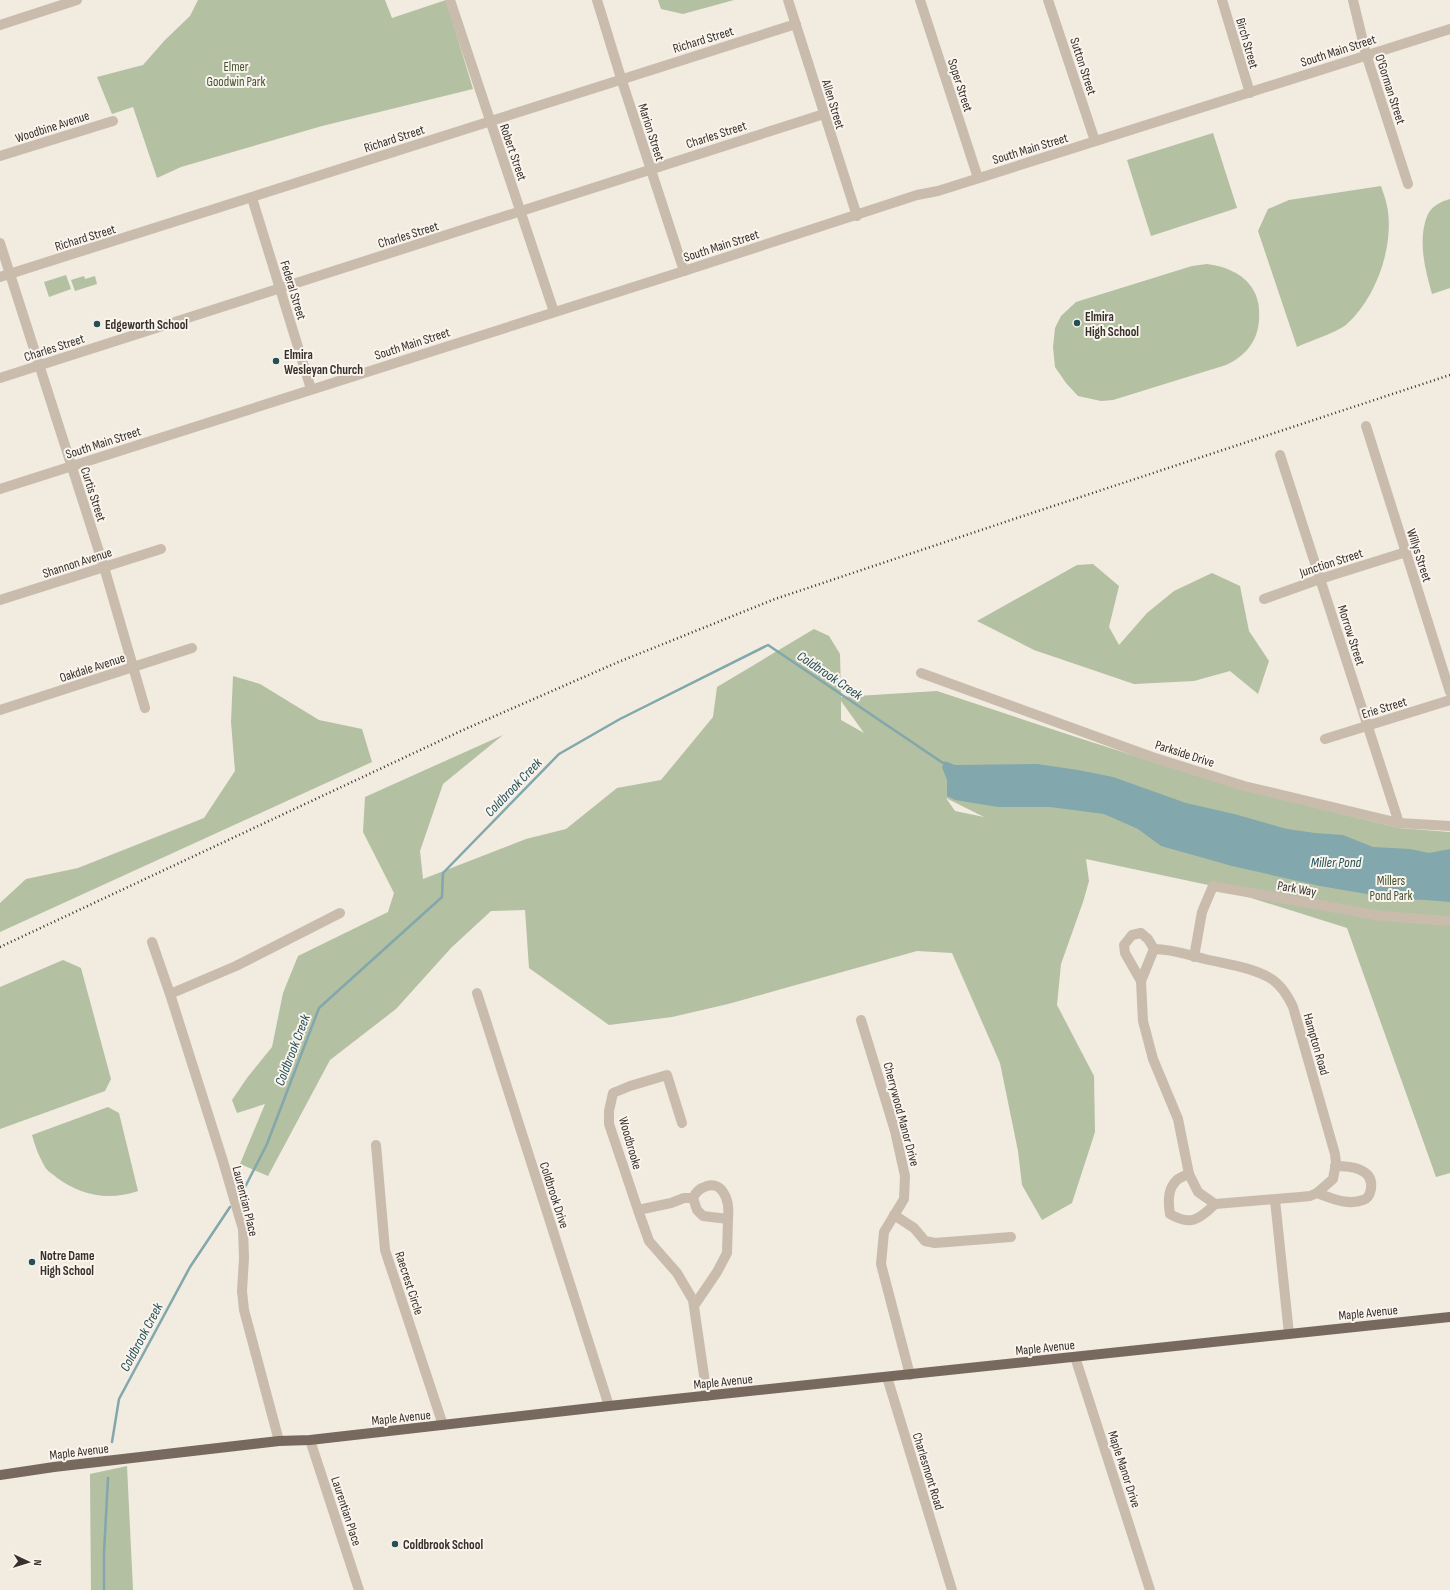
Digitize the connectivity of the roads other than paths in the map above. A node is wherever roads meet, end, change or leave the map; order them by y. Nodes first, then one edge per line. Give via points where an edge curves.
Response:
1 (77, 0) edge
2 (450, 0) edge
3 (597, 0) edge
4 (788, 0) edge
5 (920, 0) edge
6 (1048, 0) edge
7 (1222, 0) edge
8 (1353, 0) edge
9 (796, 24) junction
10 (0, 25) edge
11 (1450, 29) edge
12 (1366, 54) junction
13 (621, 78) junction
14 (1250, 93) junction
15 (824, 114) junction
16 (113, 120) dead end
17 (490, 121) junction
18 (1095, 141) junction
19 (0, 156) edge
20 (650, 169) junction
21 (978, 178) junction
22 (1408, 184) dead end
23 (252, 198) junction
24 (521, 212) junction
25 (856, 216) junction
26 (0, 244) edge
27 (684, 271) junction
28 (5, 275) edge
29 (280, 287) junction
30 (554, 312) junction
31 (40, 365) junction
32 (0, 378) edge
33 (311, 389) junction
34 (1366, 426) dead end
35 (1280, 454) dead end
36 (71, 466) junction
37 (0, 488) edge
38 (161, 549) dead end
39 (1406, 552) junction
40 (104, 567) junction
41 (1320, 579) junction
42 (1264, 599) dead end
43 (0, 600) edge
44 (192, 648) dead end
45 (134, 667) junction
46 (921, 673) dead end
47 (1450, 692) edge
48 (1450, 700) edge
49 (146, 708) dead end
50 (0, 710) edge
51 (1367, 726) junction
52 (1325, 739) dead end
53 (1398, 823) junction
54 (1450, 826) edge
55 (340, 912) dead end
56 (1450, 921) edge
57 (152, 942) dead end
58 (1154, 948) junction
59 (1194, 956) junction
60 (1141, 981) junction
61 (477, 993) dead end
62 (170, 994) junction
63 (861, 1020) dead end
64 (682, 1123) dead end
65 (376, 1145) dead end
66 (1335, 1166) junction
67 (1189, 1174) junction
68 (1317, 1193) junction
69 (693, 1198) junction
70 (1275, 1200) junction
71 (1215, 1204) junction
72 (638, 1210) junction
73 (894, 1215) junction
74 (728, 1219) junction
75 (1011, 1237) dead end
76 (694, 1306) junction
77 (1450, 1317) edge
78 (1289, 1334) junction
79 (1075, 1357) junction
80 (910, 1375) junction
81 (887, 1377) junction
82 (707, 1396) junction
83 (608, 1406) junction
84 (443, 1425) junction
85 (310, 1440) junction
86 (279, 1441) junction
87 (0, 1475) edge
88 (946, 1573) junction
89 (359, 1590) edge
90 (945, 1590) edge
91 (952, 1590) edge
92 (1150, 1590) edge

1 - 10 street
2 - 17 street, Robert Street
3 - 13 street, Marion Street
4 - 9 street, Allen Street
5 - 21 street, Soper Street
6 - 18 street, Sutton Street
7 - 14 street, Birch Street
8 - 12 street, O'Gorman Street
9 - 13 street, Richard Street
9 - 15 street, Allen Street
11 - 12 street, South Main Street
12 - 14 street, South Main Street
12 - 22 street, O'Gorman Street
13 - 17 street, Richard Street
13 - 20 street, Marion Street
14 - 18 street, South Main Street
15 - 20 street, Charles Street
15 - 25 street, Allen Street
16 - 19 street, Woodbine Avenue
17 - 23 street, Richard Street
17 - 24 street, Robert Street
18 - 21 street, South Main Street
20 - 24 street, Charles Street
20 - 27 street, Marion Street
21 - 25 street, South Main Street
23 - 28 street, Richard Street
23 - 29 street, Federal Street
24 - 29 street, Charles Street
24 - 30 street, Robert Street
25 - 27 street, South Main Street
26 - 28 street, Curtis Street
27 - 30 street, South Main Street
28 - 31 street, Curtis Street
29 - 31 street, Charles Street
29 - 33 street, Federal Street
30 - 33 street, South Main Street
31 - 32 street, Charles Street
31 - 36 street, Curtis Street
33 - 36 street, South Main Street
34 - 39 street, Willys Street
35 - 41 street, Morrow Street
36 - 37 street, South Main Street
36 - 40 street, Curtis Street
38 - 40 street, Shannon Avenue
39 - 41 street, Junction Street
39 - 47 street, Willys Street
40 - 43 street, Shannon Avenue
40 - 45 street, Curtis Street
41 - 42 street, Junction Street
41 - 51 street, Morrow Street
44 - 45 street, Oakdale Avenue
45 - 49 street, Curtis Street
45 - 50 street, Oakdale Avenue
46 - 53 street, Parkside Drive via 1152,757 1244,786
48 - 51 street, Erie Street
51 - 52 street, Erie Street
51 - 53 street, Morrow Street
53 - 54 street, Parkside Drive
55 - 62 street via 236,966
56 - 59 street, Park Way via 1381,916 1213,886 1202,912
57 - 62 street, Laurentian Place
58 - 59 street, Hampton Road
58 - 60 street
58 - 60 street via 1141,933 1132,935 1124,945 1125,953
59 - 66 street, Hampton Road via 1257,972 1277,984 1290,1001 1335,1154
60 - 67 street via 1143,1021 1153,1059 1178,1118
61 - 83 street, Coldbrook Drive
62 - 86 street, Laurentian Place via 243,1230 244,1310
63 - 73 street, Cherrywood Manor Drive via 895,1131 905,1176 904,1199
64 - 72 street, Woodbrooke via 667,1075 613,1093 609,1124
65 - 84 street, Raecrest Circle via 385,1250
66 - 68 street, Hampton Road via 1333,1179
66 - 68 street via 1355,1167 1364,1171 1372,1182 1370,1194 1358,1202 1334,1199
67 - 71 street via 1198,1192
67 - 71 street via 1177,1180 1173,1187 1168,1202 1170,1214 1184,1220 1196,1219
68 - 70 street, Hampton Road
69 - 72 street
69 - 74 street via 697,1210 703,1216
69 - 74 street via 702,1187 718,1187 727,1200
70 - 71 street, Hampton Road
70 - 78 street
72 - 76 street, Woodbrooke via 649,1241 678,1273
73 - 75 street via 914,1228 925,1241 935,1243
73 - 80 street, Cherrywood Manor Drive via 884,1232 881,1264
74 - 76 street via 727,1253
76 - 82 street, Woodbrooke
77 - 78 main road, Maple Avenue
78 - 79 main road, Maple Avenue
79 - 80 main road, Maple Avenue
79 - 92 street, Maple Manor Drive
80 - 81 main road, Maple Avenue
81 - 82 main road, Maple Avenue
81 - 88 street, Charlesmont Road
82 - 83 main road, Maple Avenue
83 - 84 main road, Maple Avenue
84 - 85 main road, Maple Avenue
85 - 86 main road, Maple Avenue
85 - 89 street, Laurentian Place
86 - 87 main road, Maple Avenue
88 - 90 street, Charlesmont Road
88 - 91 street, Charlesmont Road

